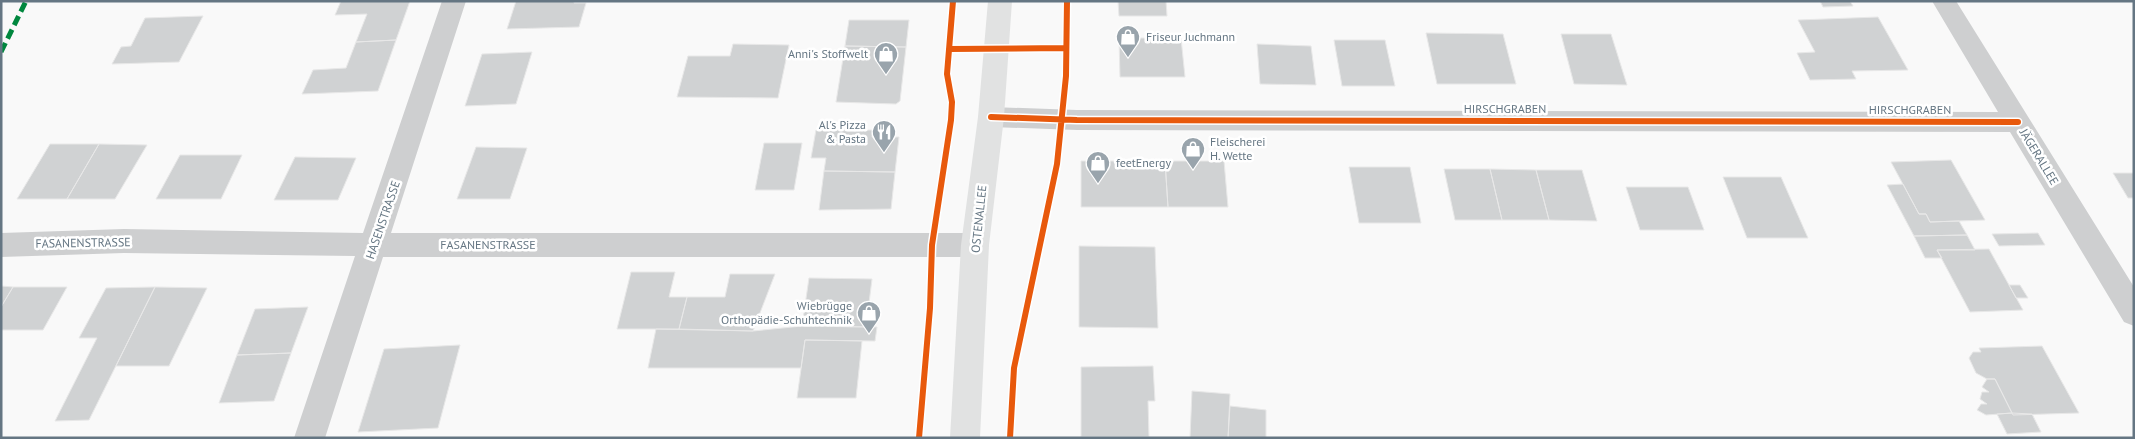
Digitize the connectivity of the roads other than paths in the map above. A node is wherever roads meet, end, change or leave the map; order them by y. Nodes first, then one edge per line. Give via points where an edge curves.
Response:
1 (454, 1) edge
2 (1000, 1) edge
3 (1944, 1) edge
4 (991, 117) junction
5 (2018, 122) junction
6 (1, 245) edge
7 (374, 245) junction
8 (975, 245) junction
9 (2134, 313) edge
10 (309, 438) edge
11 (965, 438) edge

1 - 7 street, HASENSTRASSE
2 - 4 main road, OSTENALLEE
3 - 5 street, JÄGERALLEE
4 - 5 street, HIRSCHGRABEN via 1077,120
4 - 8 main road, OSTENALLEE
5 - 9 street, JÄGERALLEE
6 - 7 street, FASANENSTRASSE via 124,241
7 - 8 street, FASANENSTRASSE
7 - 10 street, HASENSTRASSE
8 - 11 main road, OSTENALLEE

